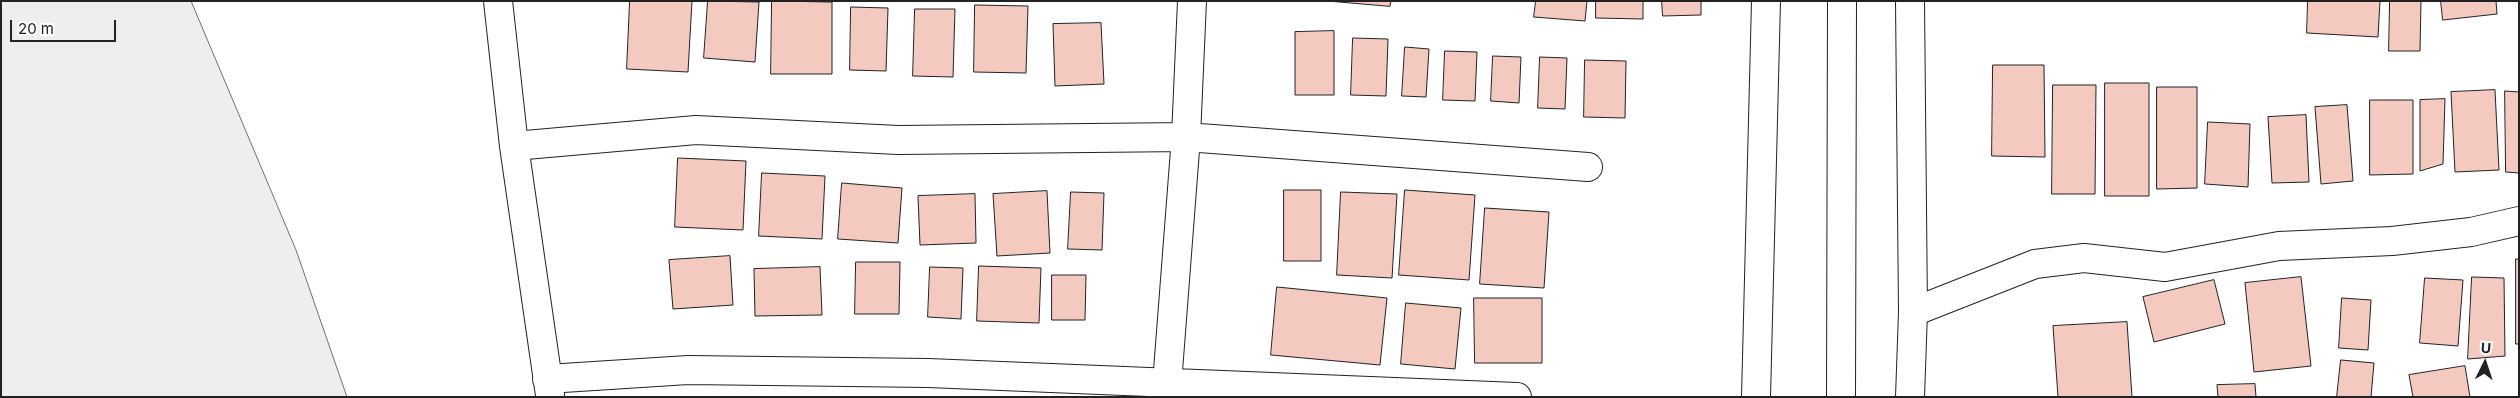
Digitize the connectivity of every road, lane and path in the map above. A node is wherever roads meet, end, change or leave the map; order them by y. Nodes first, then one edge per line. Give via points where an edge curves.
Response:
1 (498, 1) edge
2 (1192, 1) edge
3 (1766, 1) edge
4 (1842, 1) edge
5 (1910, 1) edge
6 (1186, 137) junction
7 (514, 146) junction
8 (1588, 166) dead end
9 (2519, 221) edge
10 (1913, 312) junction
11 (549, 388) edge
12 (1166, 390) edge
13 (1517, 397) edge
14 (1756, 397) edge
15 (1841, 397) edge
16 (1910, 397) edge

1 - 7 main road
2 - 6 main road
3 - 14 main road
4 - 15 main road
5 - 10 main road
6 - 7 main road via 898,140 696,130
6 - 8 main road
6 - 12 main road
7 - 11 main road
9 - 10 main road via 2471,232 2392,241 2279,246 2165,267 2084,258 2035,264
10 - 16 main road
11 - 12 main road via 688,370 1091,378
12 - 13 main road via 1282,386

